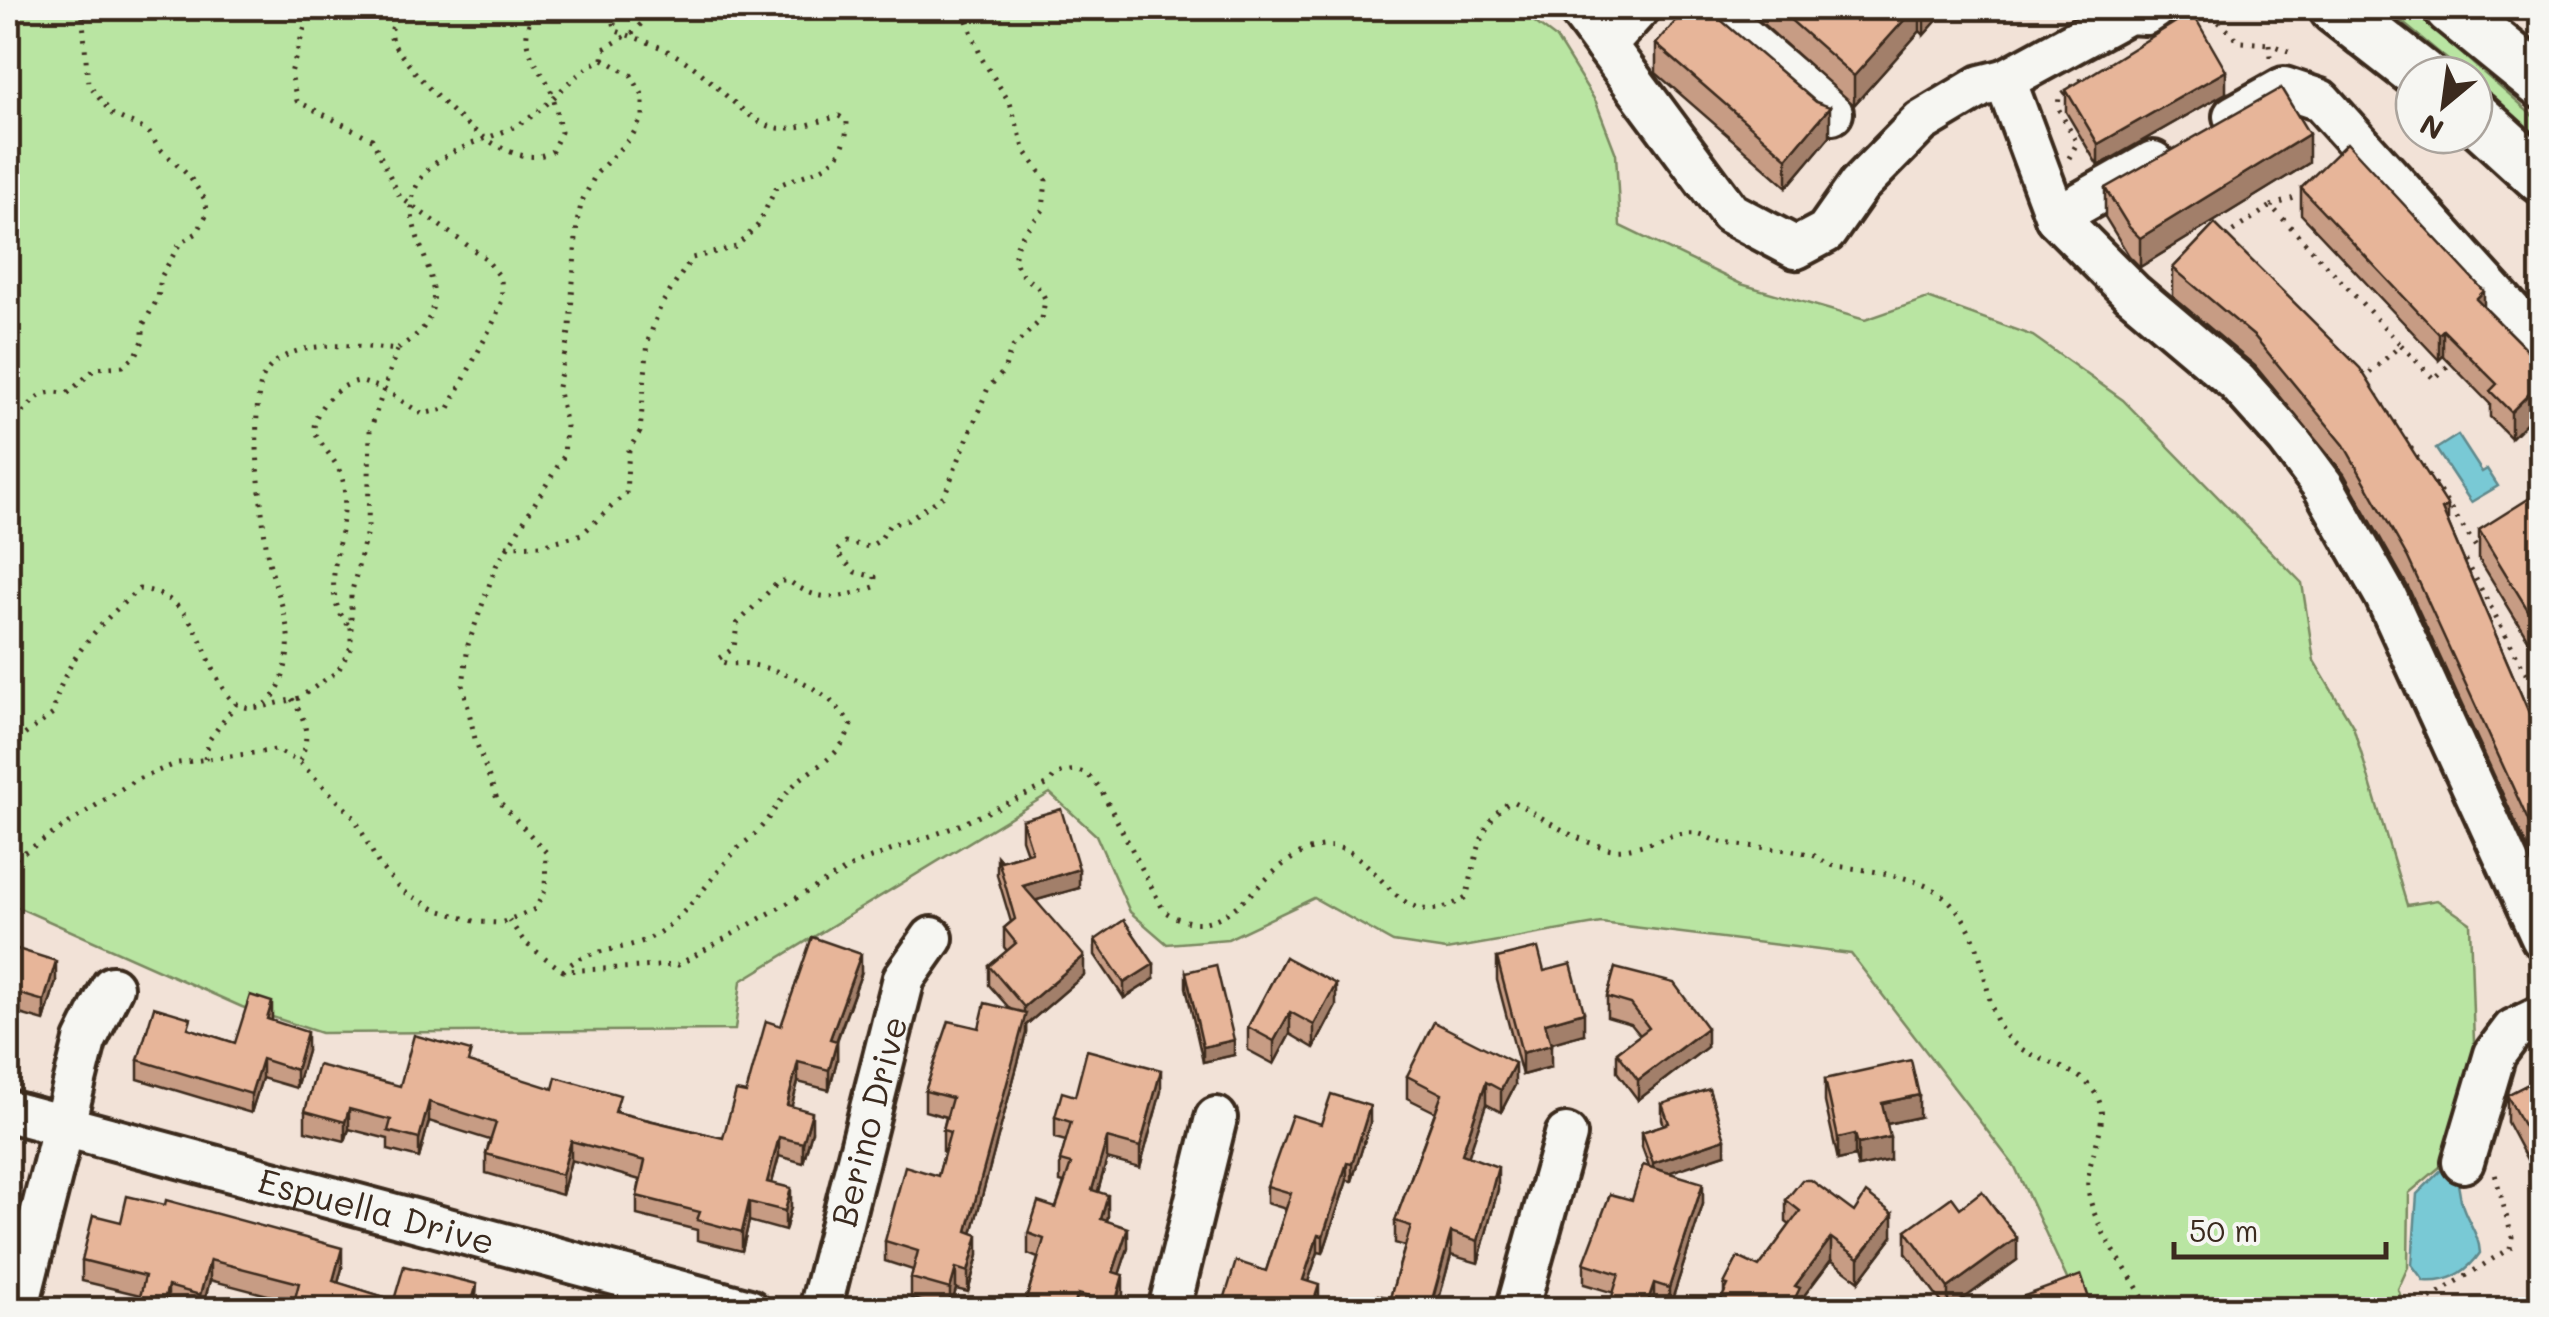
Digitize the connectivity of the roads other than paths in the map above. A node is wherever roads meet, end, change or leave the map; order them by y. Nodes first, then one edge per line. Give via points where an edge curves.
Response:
1 (1578, 8) edge
2 (1639, 8) edge
3 (1710, 8) edge
4 (2335, 8) edge
5 (2450, 8) edge
6 (2138, 9) edge
7 (1605, 45) junction
8 (2395, 55) edge
9 (2005, 80) junction
10 (2542, 83) edge
11 (1832, 112) edge
12 (2494, 134) edge
13 (2542, 178) edge
14 (2056, 217) junction
15 (2542, 346) edge
16 (932, 938) dead end
17 (2542, 938) edge
18 (112, 987) dead end
19 (2527, 1023) edge
20 (8, 1111) edge
21 (1216, 1118) dead end
22 (62, 1126) junction
23 (1566, 1135) dead end
24 (2463, 1162) dead end
25 (18, 1310) edge
26 (749, 1310) edge
27 (820, 1310) edge
28 (1169, 1310) edge
29 (1517, 1310) edge

1 - 7 street
2 - 7 street
3 - 11 street
4 - 8 main road
5 - 10 main road
6 - 9 street
7 - 9 street via 1730,213 1796,248 1826,232 1859,185 1921,122 1981,86
9 - 14 street
12 - 13 main road
14 - 15 street via 2284,88 2320,100
14 - 17 street via 2236,382 2323,486 2386,597
16 - 27 street, Berino Drive via 904,978
18 - 22 street via 84,1041
19 - 24 street via 2495,1054
20 - 22 street, Espuella Drive
21 - 28 street
22 - 25 street
22 - 26 street, Espuella Drive
23 - 29 street

